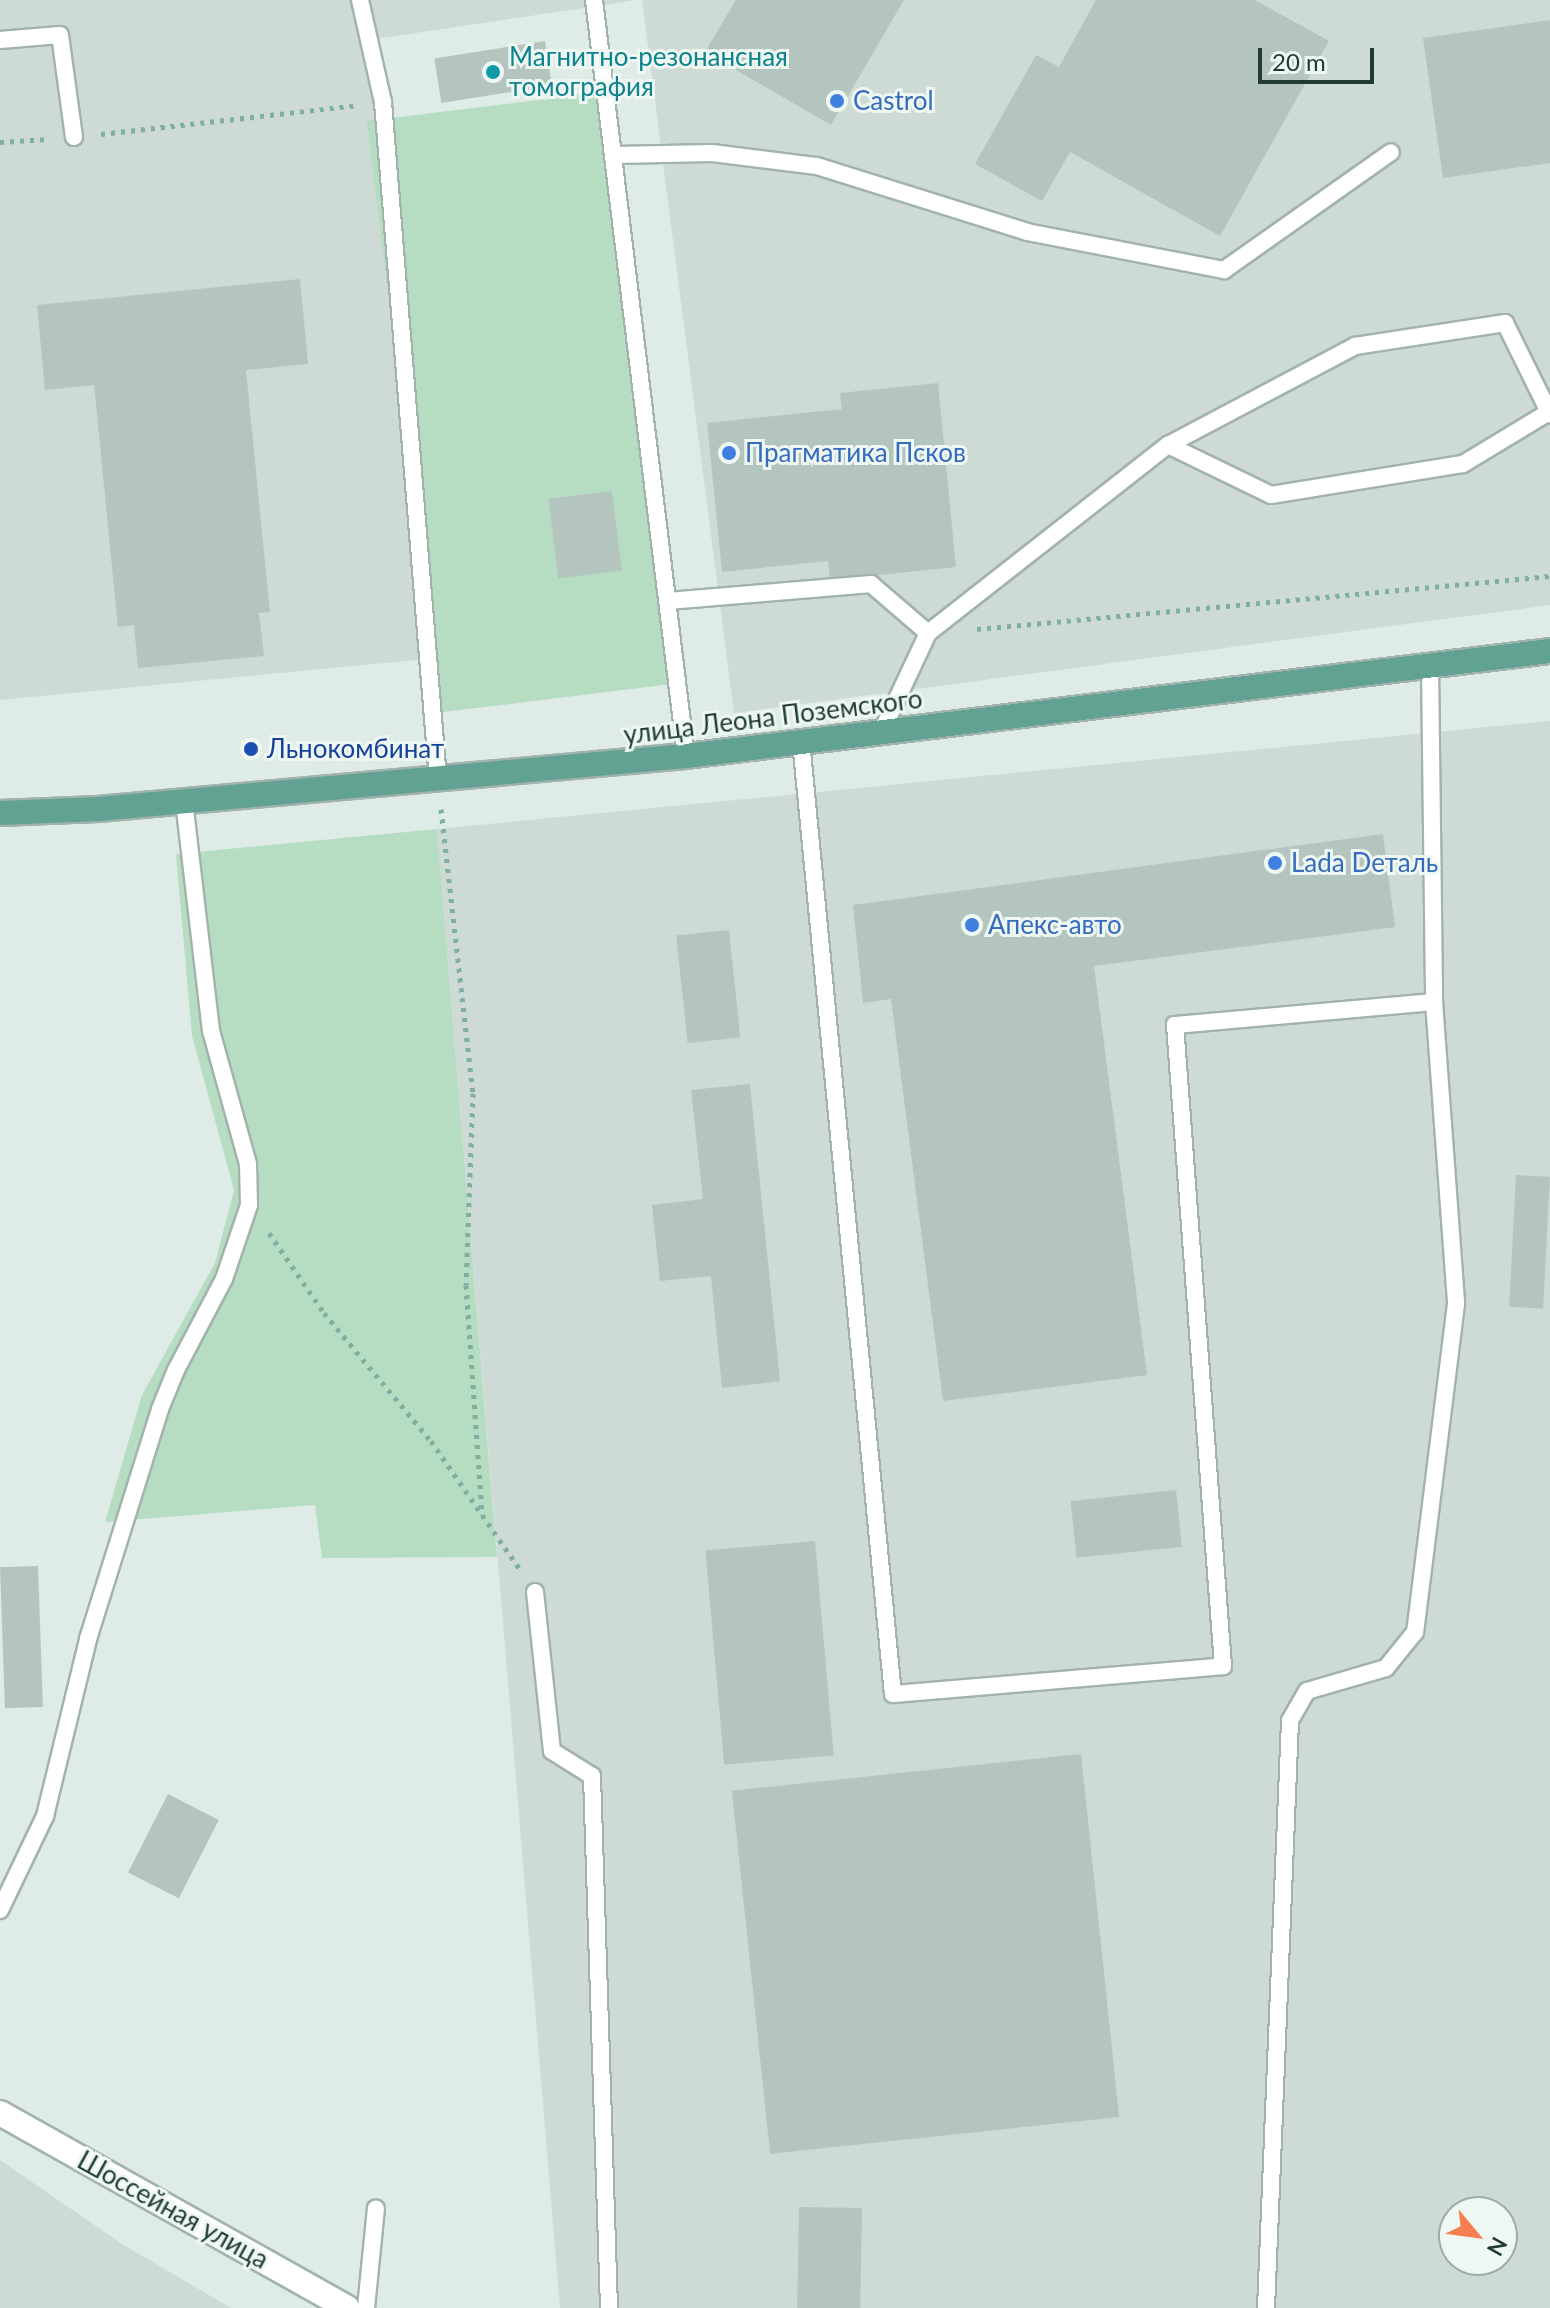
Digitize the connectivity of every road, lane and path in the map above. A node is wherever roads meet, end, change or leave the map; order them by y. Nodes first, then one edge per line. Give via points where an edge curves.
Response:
1 (360, 0) edge
2 (594, 0) edge
3 (0, 40) edge
4 (383, 102) junction
5 (74, 137) junction
6 (0, 142) edge
7 (1391, 152) dead end
8 (615, 155) junction
9 (1549, 413) edge
10 (1168, 445) junction
11 (1550, 576) edge
12 (668, 601) junction
13 (928, 633) junction
14 (1550, 651) edge
15 (1430, 665) junction
16 (881, 733) junction
17 (801, 741) junction
18 (686, 756) junction
19 (438, 780) junction
20 (184, 800) junction
21 (0, 813) edge
22 (1434, 1002) junction
23 (249, 1205) junction
24 (482, 1515) junction
25 (535, 1592) joint
26 (0, 1910) edge
27 (0, 2113) edge
28 (376, 2208) dead end
29 (347, 2308) edge
30 (366, 2308) edge
31 (609, 2308) edge
32 (1266, 2308) edge

1 - 4 lane
2 - 8 lane
3 - 5 lane via 60,35
4 - 5 path
4 - 19 lane
5 - 6 path
7 - 8 lane via 1224,270 1027,232 817,166 712,153
8 - 12 lane
9 - 10 lane via 1463,464 1271,495
9 - 10 lane via 1505,323 1355,346
10 - 13 lane
11 - 13 path
12 - 13 lane via 871,584
12 - 18 lane
13 - 16 lane
14 - 15 main road, улица Леона Поземского
15 - 16 main road, улица Леона Поземского
15 - 22 lane
16 - 17 main road, улица Леона Поземского
17 - 18 main road, улица Леона Поземского
17 - 22 lane via 893,1694 1223,1666 1175,1025
18 - 19 main road, улица Леона Поземского
19 - 20 main road, улица Леона Поземского
19 - 24 path via 473,1093 466,1285
20 - 21 main road, улица Леона Поземского
20 - 23 lane via 211,1031 248,1164
22 - 32 lane via 1456,1304 1415,1632 1386,1668 1307,1691 1290,1721
23 - 24 path via 324,1313 431,1441
23 - 26 lane via 224,1279 160,1409 88,1639 45,1816
24 - 25 path
25 - 31 lane via 552,1751 592,1776
27 - 29 street, Шоссейная улица
28 - 30 lane

